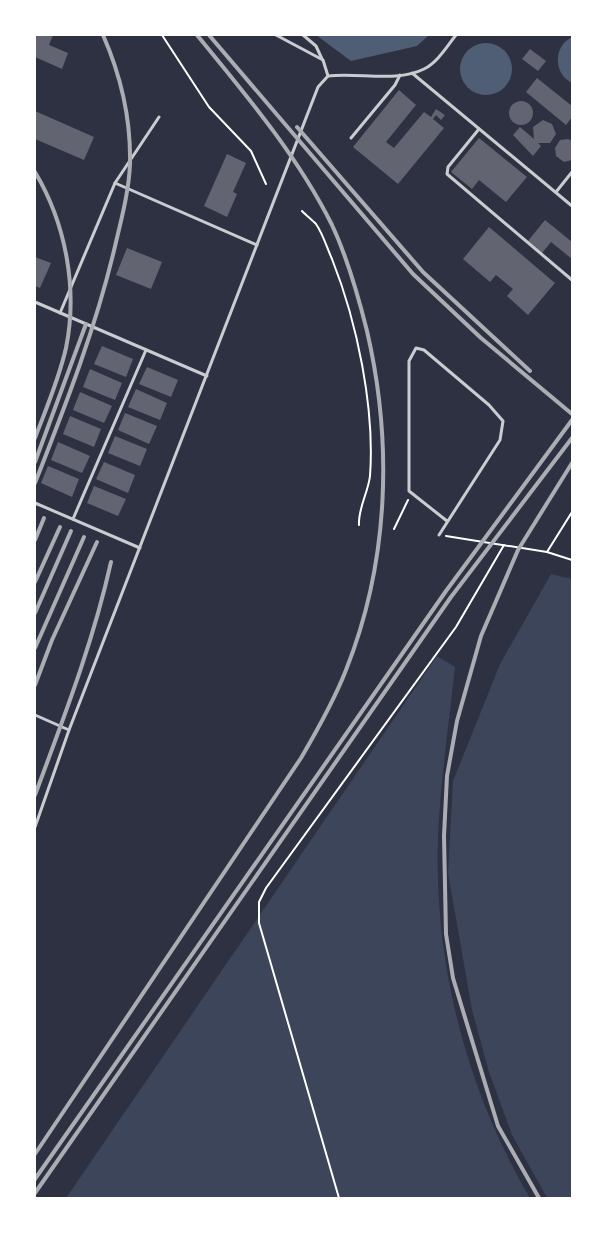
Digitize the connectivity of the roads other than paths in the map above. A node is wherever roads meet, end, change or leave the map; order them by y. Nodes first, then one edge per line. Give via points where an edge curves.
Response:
1 (276, 35) edge
2 (303, 35) edge
3 (456, 35) edge
4 (323, 60) junction
5 (411, 72) junction
6 (400, 75) junction
7 (328, 76) junction
8 (159, 117) dead end
9 (479, 129) junction
10 (351, 138) dead end
11 (572, 172) edge
12 (115, 183) junction
13 (556, 192) junction
14 (572, 206) edge
15 (257, 245) junction
16 (572, 280) edge
17 (35, 302) edge
18 (60, 312) junction
19 (146, 350) junction
20 (207, 376) junction
21 (35, 503) edge
22 (73, 519) junction
23 (447, 521) junction
24 (439, 535) road end
25 (140, 548) junction
26 (35, 715) edge
27 (69, 730) junction
28 (35, 827) edge

1 - 4 lane
2 - 4 lane via 316,46
3 - 5 lane via 436,60 424,69
4 - 7 lane
5 - 6 lane
5 - 9 lane
6 - 7 lane
6 - 10 lane
7 - 15 lane via 318,87
8 - 12 lane
9 - 13 lane
9 - 16 lane via 448,167 447,174
11 - 13 lane
12 - 15 lane
12 - 18 lane
13 - 14 lane
15 - 20 lane
17 - 18 lane
18 - 19 lane
19 - 20 lane
19 - 22 lane
20 - 25 lane
21 - 22 lane
22 - 25 lane
23 - 23 lane via 500,440 503,421 424,350 416,348 409,361 409,491
23 - 24 lane
25 - 27 lane
26 - 27 lane
27 - 28 lane

